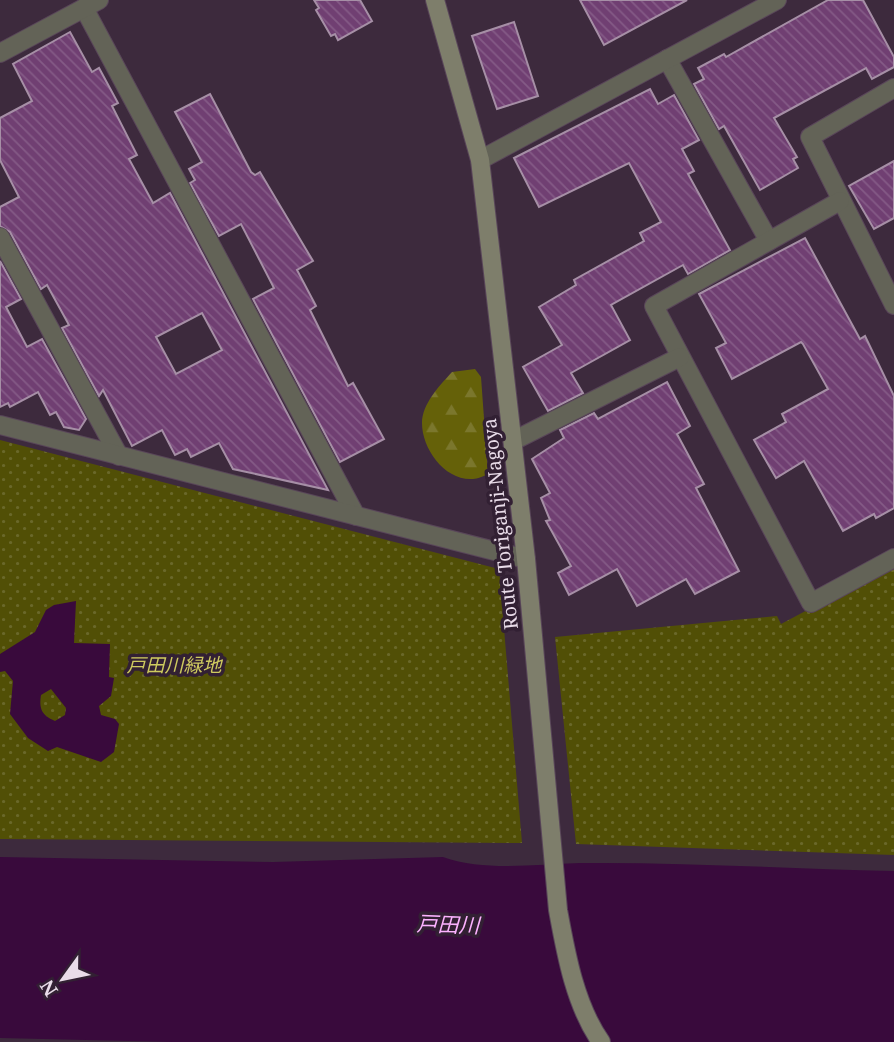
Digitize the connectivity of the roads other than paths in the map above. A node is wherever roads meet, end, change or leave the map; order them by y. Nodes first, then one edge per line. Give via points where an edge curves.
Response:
1 (435, 0) edge
2 (778, 0) edge
3 (92, 4) edge
4 (750, 6) edge
5 (0, 53) edge
6 (667, 60) junction
7 (894, 88) edge
8 (480, 160) junction
9 (840, 201) junction
10 (0, 237) edge
11 (769, 242) junction
12 (894, 305) edge
13 (680, 358) junction
14 (0, 425) edge
15 (513, 442) junction
16 (119, 456) junction
17 (356, 516) junction
18 (894, 558) edge
19 (526, 559) junction
20 (601, 1042) edge

1 - 8 main road, Route Toriganji-Nagoya
2 - 4 street
3 - 5 street
3 - 17 street
4 - 6 street
6 - 8 street
6 - 11 street
7 - 9 street via 810,137
8 - 15 main road, Route Toriganji-Nagoya
9 - 11 street
9 - 12 street
10 - 16 street
11 - 13 street via 654,306
13 - 15 street
13 - 18 street via 811,603
14 - 16 street
15 - 19 main road, Route Toriganji-Nagoya
16 - 17 street
17 - 19 street
19 - 20 main road, Route Toriganji-Nagoya via 558,910 565,952 590,1027

